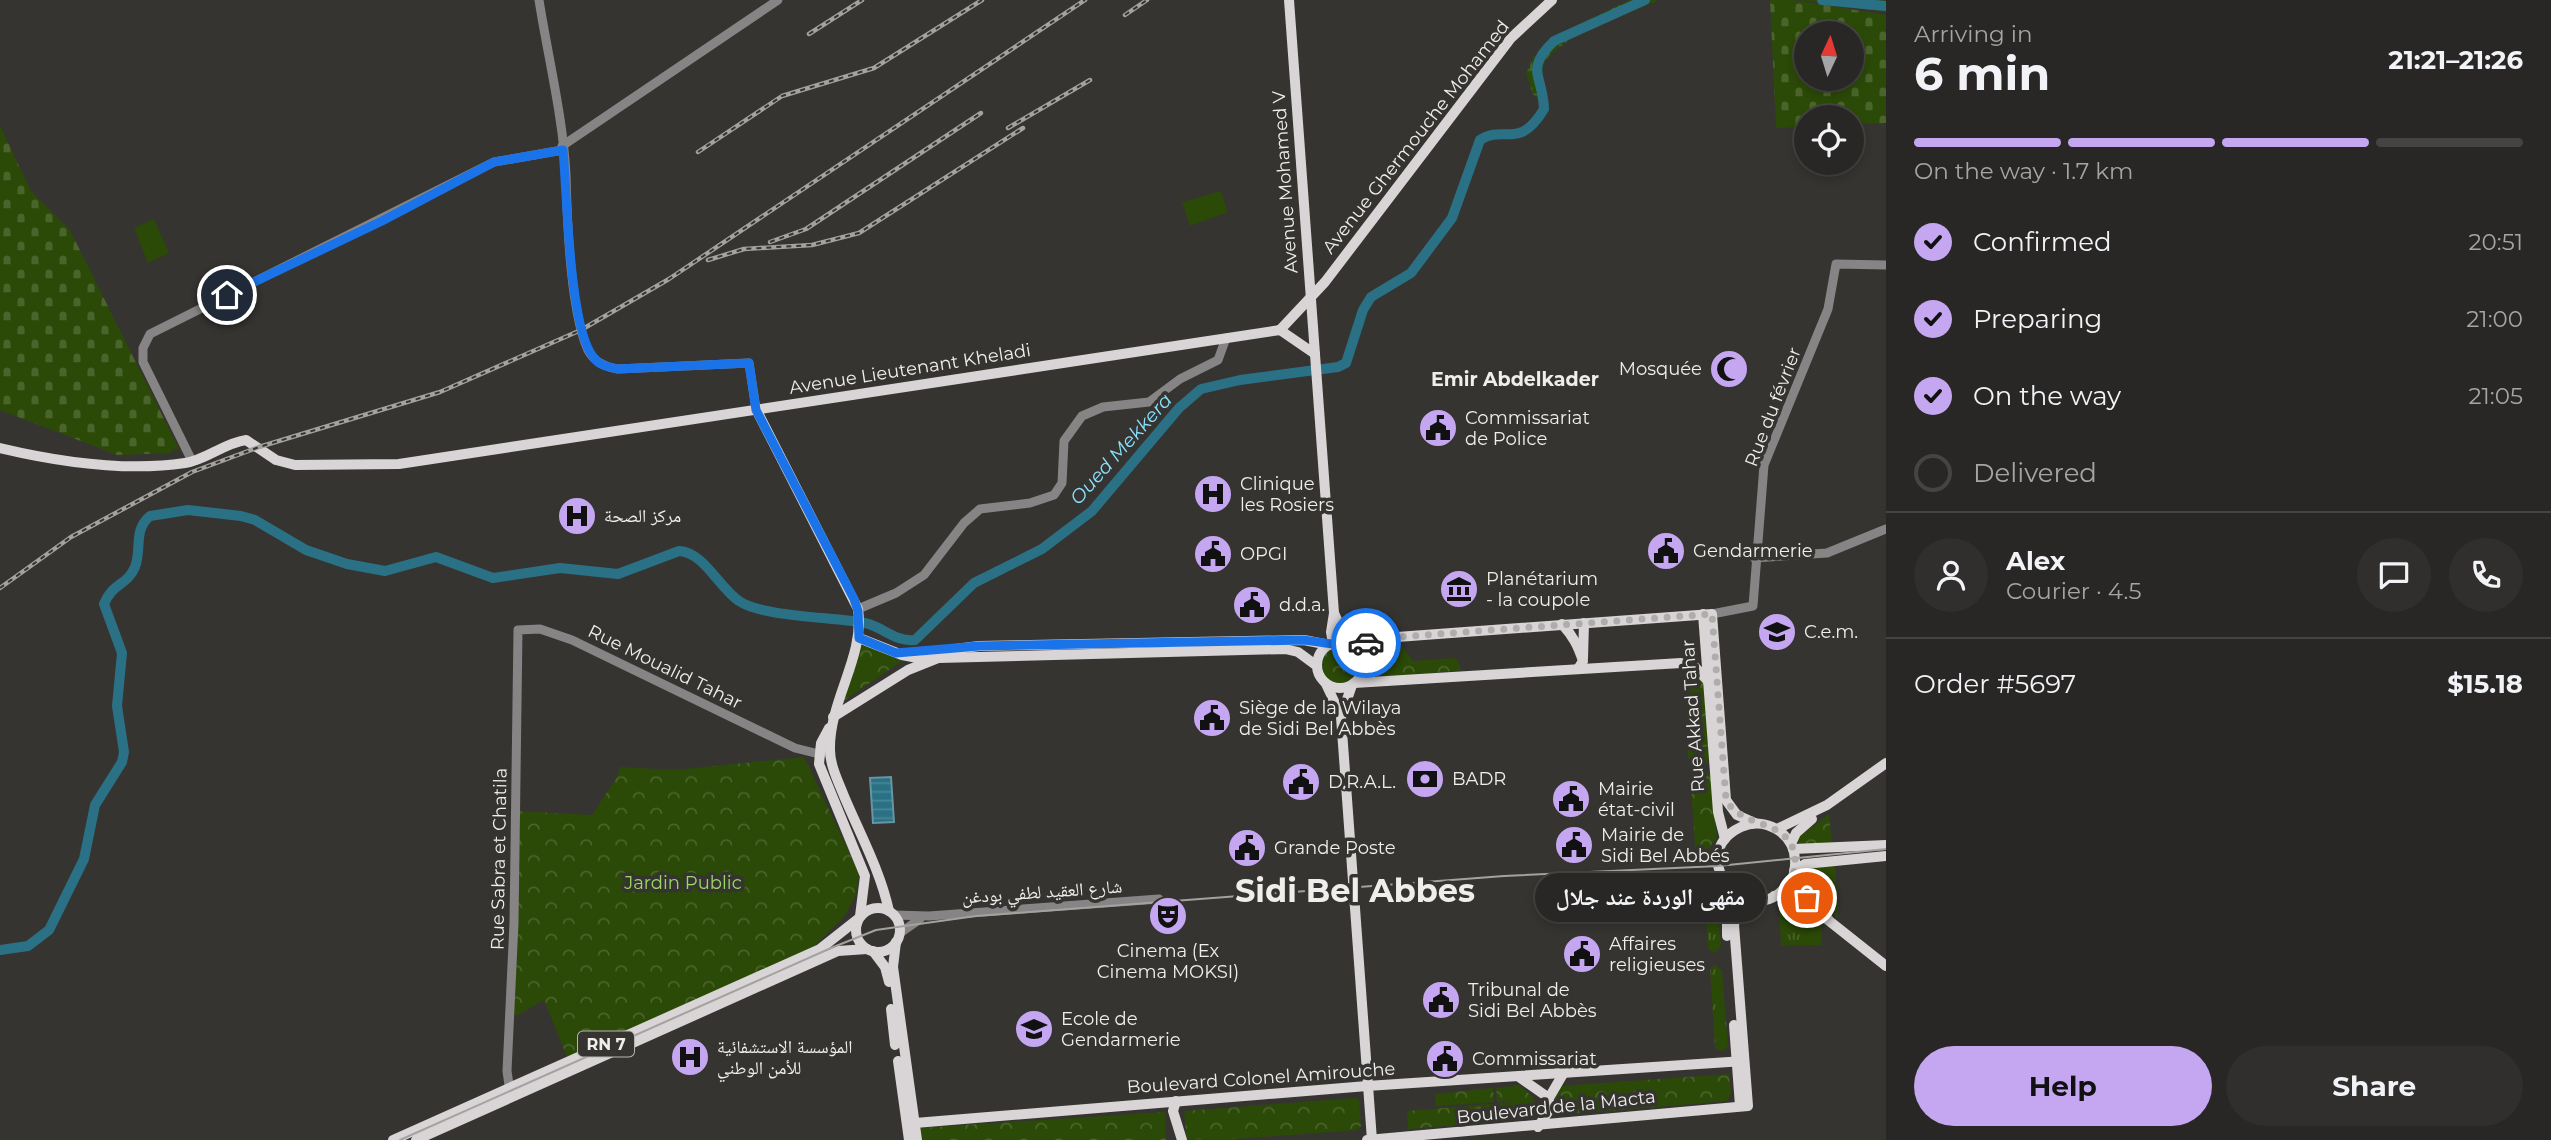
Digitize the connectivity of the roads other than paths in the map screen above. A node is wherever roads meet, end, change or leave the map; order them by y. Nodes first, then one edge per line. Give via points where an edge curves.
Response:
1 (539, 0) edge
2 (778, 0) edge
3 (1289, 0) edge
4 (1552, 0) edge
5 (563, 148) junction
6 (1886, 265) edge
7 (1333, 272) junction
8 (1309, 273) junction
9 (1325, 282) junction
10 (1311, 299) junction
11 (1280, 330) junction
12 (1314, 335) junction
13 (1226, 338) junction
14 (1315, 357) junction
15 (756, 410) junction
16 (0, 448) edge
17 (192, 461) junction
18 (1886, 528) edge
19 (1754, 558) junction
20 (858, 610) junction
21 (1334, 613) junction
22 (1708, 614) junction
23 (1584, 623) junction
24 (1562, 624) junction
25 (518, 630) joint
26 (859, 635) junction
27 (1331, 644) junction
28 (1350, 645) junction
29 (927, 657) junction
30 (1681, 663) junction
31 (1580, 665) junction
32 (1317, 666) junction
33 (1711, 666) junction
34 (1326, 684) junction
35 (1353, 684) junction
36 (1341, 717) junction
37 (833, 719) junction
38 (824, 752) junction
39 (1886, 762) edge
40 (1827, 805) junction
41 (1755, 823) junction
42 (851, 825) junction
43 (1777, 829) junction
44 (1725, 839) junction
45 (1886, 845) edge
46 (1792, 846) junction
47 (1886, 856) edge
48 (1794, 873) junction
49 (1727, 886) junction
50 (1774, 896) junction
51 (1159, 899) dead end
52 (1758, 900) junction
53 (892, 913) junction
54 (929, 916) junction
55 (859, 918) junction
56 (1828, 919) junction
57 (898, 938) junction
58 (870, 950) junction
59 (824, 952) junction
60 (1886, 966) edge
61 (1740, 1062) junction
62 (1563, 1074) junction
63 (1520, 1077) junction
64 (1367, 1086) junction
65 (510, 1092) junction
66 (1549, 1098) junction
67 (1176, 1101) junction
68 (1548, 1112) junction
69 (912, 1125) junction
70 (1558, 1125) junction
71 (1538, 1127) junction
72 (393, 1140) edge
73 (416, 1140) edge
74 (909, 1140) edge
75 (917, 1140) edge
76 (1181, 1140) edge
77 (1370, 1140) edge

1 - 5 street
2 - 5 street
3 - 8 main road, Avenue Mohamed V
4 - 7 main road, Avenue Ghermouche Mohamed via 1499,54
5 - 15 street via 565,203 582,330 593,358 607,367 629,370 749,363
5 - 17 street via 494,162 153,331 143,348 143,362
6 - 19 street, Rue du février via 1836,264 1828,309 1764,465
7 - 8 main road
7 - 9 main road, Avenue Ghermouche Mohamed
8 - 10 main road, Avenue Mohamed V
9 - 10 main road, Avenue Ghermouche Mohamed
9 - 12 main road
10 - 11 main road, Avenue Ghermouche Mohamed
10 - 12 main road, Avenue Mohamed V
11 - 13 main road, Avenue Lieutenant Kheladi
11 - 14 main road
12 - 14 main road, Avenue Mohamed V
13 - 15 main road, Avenue Lieutenant Kheladi
13 - 20 street via 1218,360 1180,379 1156,399 1102,407 1082,416 1064,441 1062,483 1054,495 980,509 924,576
14 - 21 main road, Avenue Mohamed V
15 - 17 main road, Avenue Lieutenant Kheladi via 399,464 295,465 275,460 252,442 239,441
15 - 20 main road
16 - 17 main road via 80,463
18 - 19 street via 1822,554
19 - 22 street, Rue du février via 1753,606
20 - 26 main road
21 - 27 main road
21 - 28 main road
22 - 23 main road
22 - 33 main road, Rue Akkad Tahar
23 - 24 main road
23 - 31 main road via 1586,650
24 - 28 main road
24 - 31 main road via 1574,638
25 - 38 street, Rue Moualid Tahar via 532,628 572,640 795,748
25 - 65 street, Rue Sabra et Chatila
26 - 29 main road via 896,653
26 - 37 main road
27 - 28 main road
27 - 29 main road via 1304,640 1006,645
27 - 32 main road via 1318,656
28 - 35 main road via 1363,663
29 - 32 main road via 1285,649
29 - 37 main road
30 - 31 main road
30 - 33 main road
30 - 33 main road
31 - 35 main road
32 - 34 main road
33 - 41 main road, Rue Akkad Tahar via 1726,800 1737,815
33 - 44 main road, Rue Akkad Tahar via 1717,812
34 - 35 main road via 1339,688
34 - 36 main road
35 - 36 main road
36 - 64 main road
37 - 38 main road
38 - 42 main road via 819,764 839,792
39 - 40 main road
40 - 43 main road
40 - 46 main road via 1796,833
41 - 43 main road
41 - 44 main road via 1738,828
42 - 53 main road via 871,854
42 - 55 main road via 865,876
43 - 46 main road
44 - 49 main road via 1718,860
45 - 46 main road
46 - 48 main road
47 - 48 main road via 1805,864
48 - 50 main road
48 - 56 main road via 1796,887
49 - 52 main road via 1741,897
49 - 61 main road
50 - 52 main road
50 - 56 main road via 1795,898
51 - 54 street, شارع العقيد لطفي بودغن
52 - 61 main road via 1746,905 1734,925
53 - 54 street, شارع العقيد لطفي بودغن
53 - 55 main road via 877,907
53 - 57 main road
54 - 57 street via 909,924
55 - 58 main road via 856,934
55 - 59 main road, RN 7
56 - 60 main road
57 - 58 main road via 888,949
57 - 69 main road via 893,967
58 - 59 main road, RN 7
58 - 69 main road via 883,962 888,980
59 - 65 main road, RN 7
61 - 62 main road, Boulevard Colonel Amirouche
61 - 70 main road, Boulevard de la Macta via 1744,1106
62 - 63 main road, Boulevard Colonel Amirouche
62 - 66 main road
63 - 64 main road, Boulevard Colonel Amirouche
63 - 66 main road
64 - 67 main road, Boulevard Colonel Amirouche
64 - 77 main road
65 - 72 main road, RN 7
65 - 73 main road, RN 7
66 - 68 main road
67 - 69 main road, Boulevard Colonel Amirouche
67 - 76 main road via 1173,1111
68 - 70 main road
68 - 71 main road
69 - 74 main road
69 - 75 main road
70 - 71 main road, Boulevard de la Macta
71 - 77 main road, Boulevard de la Macta

